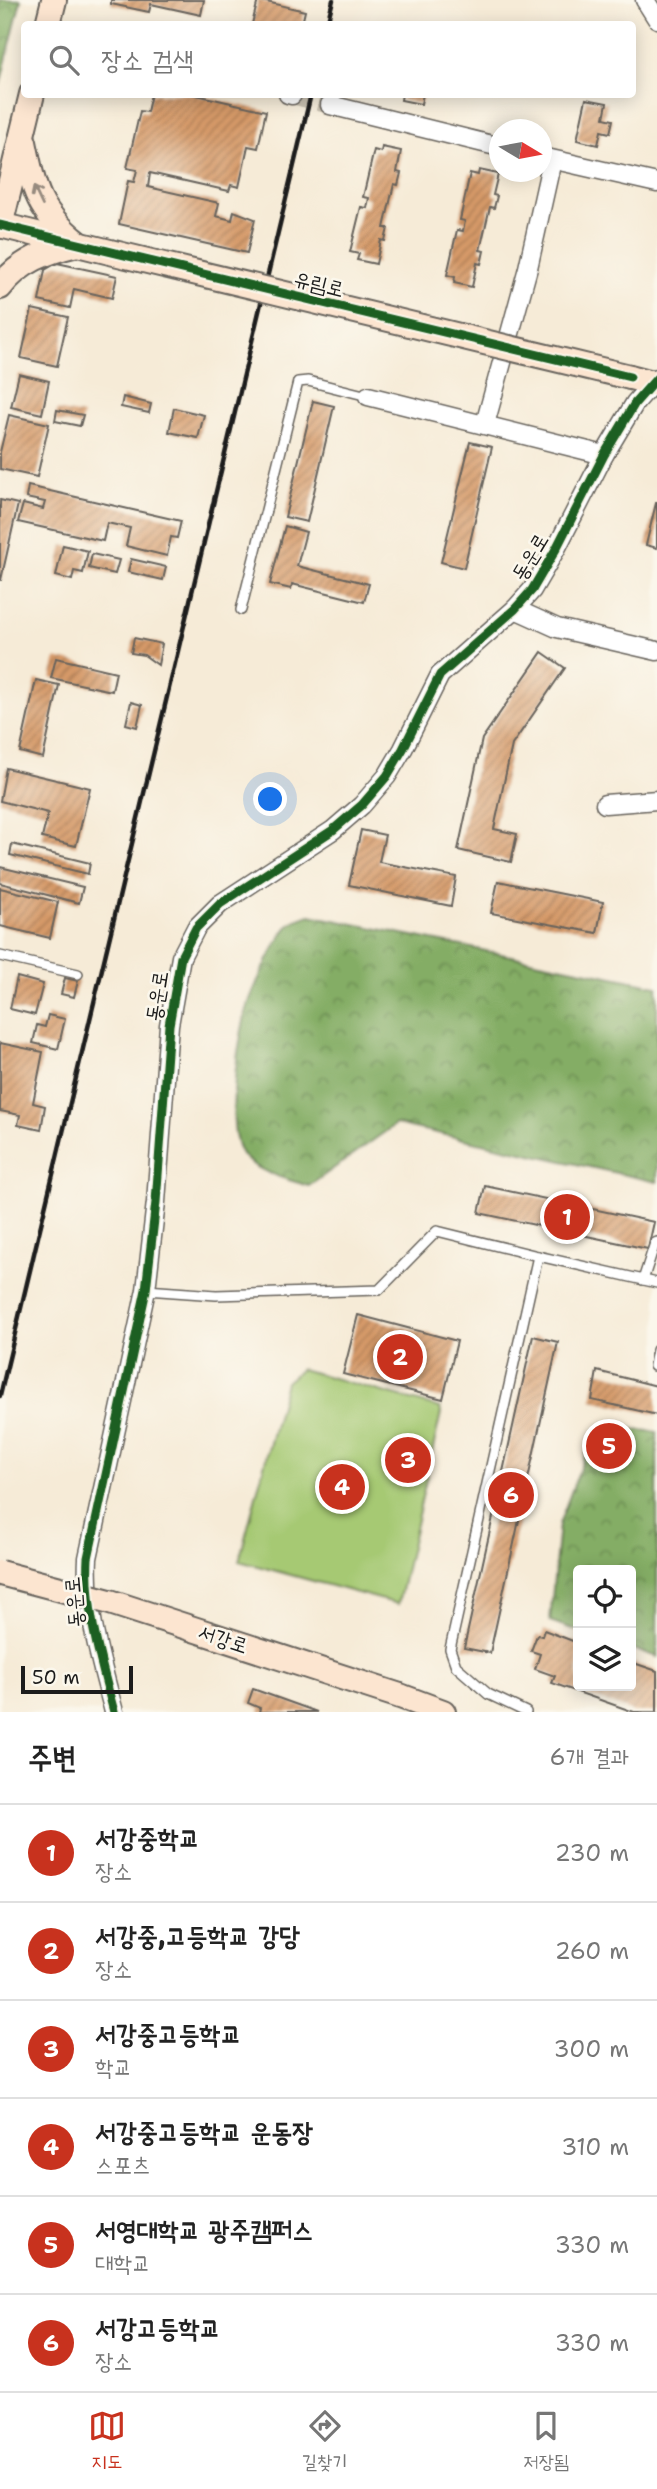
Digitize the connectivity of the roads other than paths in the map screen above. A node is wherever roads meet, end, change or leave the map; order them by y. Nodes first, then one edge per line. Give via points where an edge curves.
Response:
1 (54, 0) edge
2 (645, 0) edge
3 (657, 19) edge
4 (49, 21) edge
5 (31, 98) edge
6 (330, 105) tunnel mouth
7 (22, 135) junction
8 (489, 145) edge
9 (0, 158) edge
10 (552, 160) edge
11 (543, 182) edge
12 (657, 183) edge
13 (0, 225) edge
14 (78, 243) junction
15 (0, 287) edge
16 (649, 380) edge
17 (368, 396) joint
18 (485, 424) junction
19 (604, 455) junction
20 (515, 609) junction
21 (241, 610) dead end
22 (657, 651) edge
23 (657, 800) edge
24 (605, 804) dead end
25 (0, 956) edge
26 (78, 974) dead end
27 (657, 1242) edge
28 (538, 1256) junction
29 (643, 1280) junction
30 (657, 1283) edge
31 (146, 1290) junction
32 (657, 1350) edge
33 (657, 1366) edge
34 (0, 1573) edge
35 (114, 1712) edge
36 (443, 1712) edge
37 (526, 1712) edge

1 - 4 street
2 - 3 street
5 - 7 street
6 - 8 street
7 - 9 street
7 - 13 street
14 -> 7 street via 43,207 32,184
10 - 12 street
11 - 18 street via 528,268
13 - 14 street, 유림로
14 - 15 street via 36,257
14 - 16 street, 유림로, bridge
16 - 19 street, 동운로
17 - 18 street
17 - 21 lane via 308,381 298,383
18 - 19 street
19 - 20 street, 동운로 via 556,549
20 - 22 street via 557,628
20 - 31 street, 동운로 via 440,675 398,758 362,804 333,830 220,904 196,928 181,957 169,1025
23 - 24 street
25 - 26 lane
27 - 29 lane
28 - 29 lane
28 - 31 lane via 437,1231 379,1290 216,1295
28 - 37 lane via 450,1649 456,1666 488,1694
29 - 30 lane
31 - 35 street, 동운로 via 88,1558 94,1635
32 - 33 lane
34 - 36 street, 서강로, bridge via 110,1602

